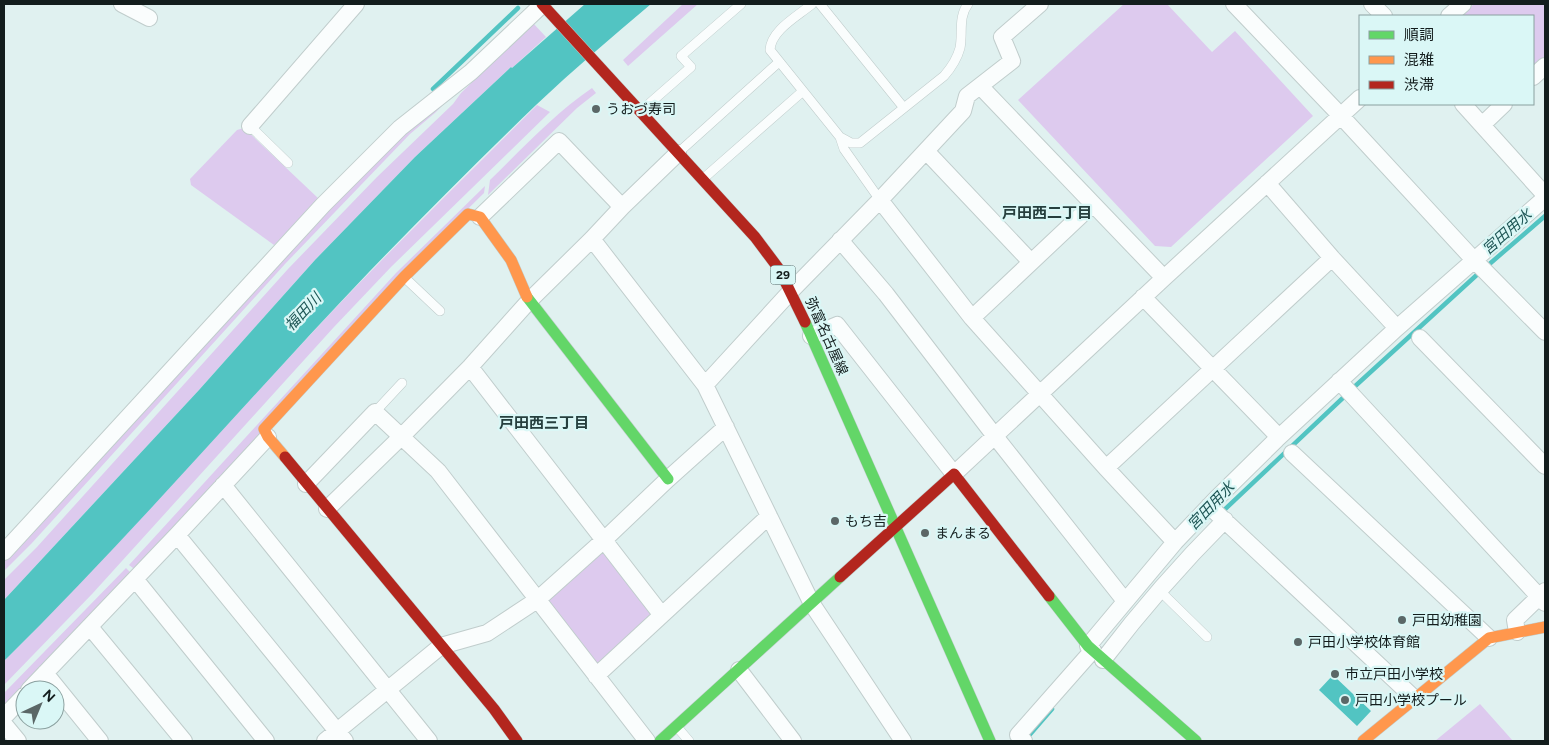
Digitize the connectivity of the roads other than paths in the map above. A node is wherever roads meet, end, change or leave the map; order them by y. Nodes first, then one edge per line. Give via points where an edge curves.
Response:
1 (122, 4) edge
2 (356, 4) edge
3 (542, 4) edge
4 (740, 4) edge
5 (812, 4) edge
6 (820, 4) edge
7 (968, 4) edge
8 (1040, 4) edge
9 (1234, 4) edge
10 (1372, 4) edge
11 (1463, 4) edge
12 (1383, 15) edge
13 (1450, 15) edge
14 (150, 18) dead end
15 (779, 62) junction
16 (1545, 66) edge
17 (1534, 76) edge
18 (980, 86) junction
19 (802, 91) junction
20 (1359, 99) edge
21 (1464, 105) edge
22 (1503, 105) edge
23 (904, 108) junction
24 (640, 111) junction
25 (1341, 116) junction
26 (1482, 125) junction
27 (250, 126) joint
28 (840, 137) junction
29 (926, 151) junction
30 (678, 153) junction
31 (288, 162) dead end
32 (702, 180) junction
33 (1267, 183) junction
34 (1545, 196) edge
35 (880, 200) junction
36 (1093, 204) junction
37 (622, 207) junction
38 (480, 217) junction
39 (592, 239) junction
40 (840, 240) junction
41 (1332, 258) junction
42 (1474, 260) junction
43 (1031, 262) junction
44 (404, 277) junction
45 (1164, 278) junction
46 (791, 291) junction
47 (1143, 297) junction
48 (529, 301) junction
49 (440, 311) dead end
50 (972, 318) junction
51 (1397, 328) junction
52 (1545, 332) edge
53 (811, 336) junction
54 (1420, 338) dead end
55 (470, 366) junction
56 (1214, 368) junction
57 (1340, 381) junction
58 (402, 382) dead end
59 (705, 385) junction
60 (1040, 393) junction
61 (375, 412) junction
62 (726, 427) junction
63 (994, 436) junction
64 (268, 437) junction
65 (401, 437) junction
66 (1280, 438) junction
67 (1292, 453) dead end
68 (1545, 466) edge
69 (1106, 468) junction
70 (954, 474) junction
71 (668, 479) junction
72 (306, 484) junction
73 (224, 485) junction
74 (327, 508) junction
75 (1219, 515) junction
76 (769, 516) junction
77 (896, 528) junction
78 (177, 536) junction
79 (604, 540) junction
80 (1175, 542) junction
81 (4, 552) edge
82 (135, 580) junction
83 (1159, 590) junction
84 (1543, 597) edge
85 (537, 600) junction
86 (1126, 601) junction
87 (812, 604) junction
88 (661, 614) junction
89 (90, 627) junction
90 (1545, 627) edge
91 (1517, 632) junction
92 (1207, 637) dead end
93 (1490, 638) junction
94 (441, 646) junction
95 (1095, 652) junction
96 (739, 670) junction
97 (45, 673) junction
98 (596, 676) junction
99 (38, 680) edge
100 (388, 690) junction
101 (1415, 699) junction
102 (15, 705) edge
103 (4, 717) edge
104 (4, 724) edge
105 (677, 727) junction
106 (335, 738) edge
107 (1023, 740) edge
108 (18, 741) edge
109 (100, 741) edge
110 (184, 741) edge
111 (266, 741) edge
112 (429, 741) edge
113 (517, 741) edge
114 (647, 741) edge
115 (660, 741) edge
116 (689, 741) edge
117 (793, 741) edge
118 (903, 741) edge
119 (990, 741) edge
120 (1196, 741) edge
121 (1364, 741) edge

1 - 14 street
2 - 27 street
3 - 24 street, 弥富名古屋線 / 29
3 - 81 street via 471,72 400,128 330,198
4 - 24 lane via 681,56 691,67
5 - 15 lane via 770,42 770,50
6 - 23 lane
7 - 23 lane via 960,24 960,47 952,68
8 - 18 street via 1002,37 1012,61
9 - 25 street
10 - 12 street
11 - 13 street
15 - 19 lane
15 - 30 lane
16 - 17 street
18 - 29 street via 967,96 963,110
18 - 36 street
19 - 28 lane
19 - 32 lane
20 - 25 street
21 - 26 street
22 - 26 street
23 - 28 lane via 860,143 851,143
24 - 30 street, 弥富名古屋線 / 29
25 - 33 street
25 - 42 street
26 - 34 street
27 - 31 lane
28 - 35 lane via 844,149
29 - 35 street
29 - 43 street
30 - 32 street, 弥富名古屋線 / 29
30 - 37 street
32 - 46 street, 弥富名古屋線 / 29 via 755,237
33 - 41 street
33 - 45 street
34 - 42 street
35 - 40 street
35 - 50 street
36 - 43 street
36 - 45 street
37 - 38 street via 559,141
37 - 39 street
38 - 44 street via 468,214
38 - 48 street via 510,260
39 - 48 street
39 - 59 street
40 - 46 street
40 - 63 street via 886,294
41 - 51 street
41 - 56 street
42 - 51 street
42 - 52 street
43 - 50 street
44 - 49 lane
44 - 64 street via 264,429
45 - 47 street
46 - 53 street, 弥富名古屋線 / 29
46 - 59 street
47 - 56 street
47 - 60 street
48 - 55 street
48 - 71 street
50 - 60 street
51 - 57 street
53 - 70 street via 837,325
53 - 77 street, 弥富名古屋線 / 29
54 - 68 street
55 - 65 street
55 - 79 street
56 - 66 street
56 - 69 street
57 - 66 street
57 - 84 street
58 - 61 lane
59 - 62 street
60 - 63 street
60 - 69 street
61 - 65 street
61 - 72 street
62 - 71 street
62 - 76 street
63 - 70 street
63 - 86 street
64 - 72 street
64 - 73 street
65 - 74 street
65 - 85 street via 438,471
66 - 75 street
67 - 93 street
69 - 80 street
70 - 77 street
70 - 95 street
71 - 79 street
72 - 74 street
73 - 78 street
73 - 100 street
74 - 94 street
75 - 80 street
75 - 83 street via 1191,555
75 - 101 street
76 - 87 street
76 - 88 street
77 - 87 street
77 - 119 street, 弥富名古屋線 / 29
78 - 82 street
78 - 106 street
79 - 85 street
79 - 88 street
80 - 86 street
82 - 89 street
82 - 111 street
83 - 92 lane
83 - 95 street via 1139,613
84 - 91 street via 1515,620
85 - 94 street via 488,633
85 - 98 street
86 - 95 street
87 - 96 street
87 - 118 street
88 - 98 street
89 - 97 street
89 - 110 street
90 - 91 street
91 - 93 street
93 - 101 street
94 - 100 street
94 - 113 street
95 - 107 street via 1018,735
95 - 120 street
96 - 105 street
96 - 117 street
97 - 99 street
97 - 109 street
98 - 114 street
100 - 106 street
100 - 112 street
101 - 121 street
102 - 103 street
104 - 108 street
105 - 115 street
105 - 116 lane

